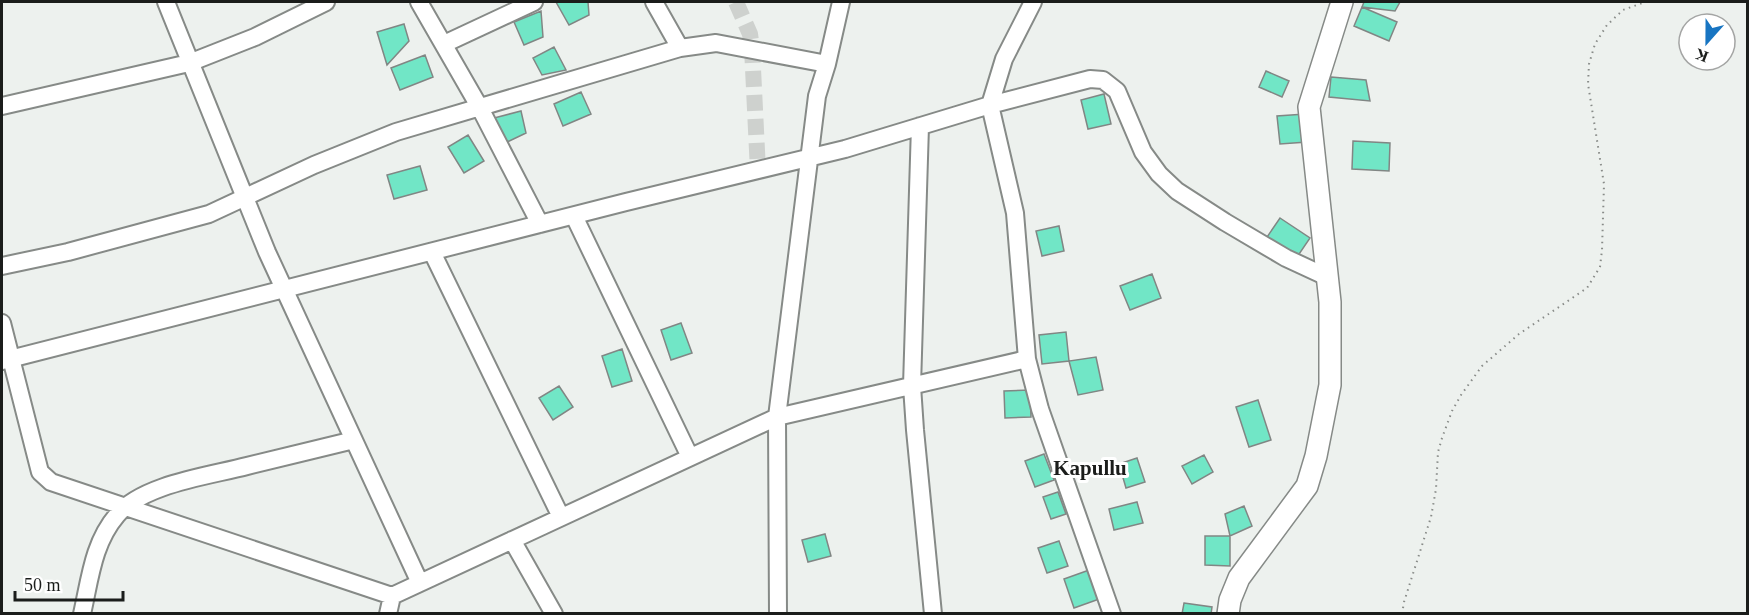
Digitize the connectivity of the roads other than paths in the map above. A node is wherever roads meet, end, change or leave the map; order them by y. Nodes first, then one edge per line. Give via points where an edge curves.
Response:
1 (165, 2) edge
2 (326, 2) edge
3 (420, 2) edge
4 (534, 2) edge
5 (654, 2) edge
6 (841, 2) edge
7 (1033, 2) edge
8 (1342, 2) edge
9 (444, 44) junction
10 (680, 48) junction
11 (189, 63) junction
12 (827, 64) junction
13 (990, 105) junction
14 (2, 106) edge
15 (480, 108) junction
16 (920, 126) junction
17 (809, 158) junction
18 (244, 197) junction
19 (574, 216) junction
20 (540, 225) junction
21 (432, 252) junction
22 (2, 266) edge
23 (1327, 277) junction
24 (284, 290) junction
25 (2, 323) edge
26 (1027, 359) junction
27 (6, 360) edge
28 (912, 386) junction
29 (777, 417) junction
30 (354, 440) junction
31 (690, 458) junction
32 (125, 507) junction
33 (561, 517) junction
34 (512, 540) junction
35 (420, 583) junction
36 (392, 596) junction
37 (82, 614) edge
38 (388, 614) edge
39 (554, 614) edge
40 (778, 614) edge
41 (933, 614) edge
42 (1112, 614) edge
43 (1228, 614) edge

1 - 11 street
2 - 11 street via 255,37
3 - 9 street
4 - 9 street
5 - 10 street
6 - 12 street
7 - 13 street via 1004,58
8 - 23 street via 1309,107
9 - 15 street
10 - 12 street via 716,43
10 - 15 street
11 - 14 street
11 - 18 street
12 - 17 street via 817,96
13 - 16 street
13 - 23 street via 1090,79 1103,80 1120,96 1143,152 1168,183 1225,222
13 - 26 street via 1015,213
15 - 18 street via 396,132
15 - 20 street
16 - 17 street
16 - 28 street
17 - 19 street
17 - 29 street
18 - 22 street via 210,214
18 - 24 street
19 - 20 street
19 - 31 street
20 - 21 street
21 - 24 street
21 - 33 street
23 - 43 street via 1330,385 1316,456 1307,486 1239,578
24 - 27 street
24 - 30 street
25 - 27 street
26 - 28 street
26 - 42 street via 1040,409
27 - 32 street via 40,472 51,482
28 - 29 street
28 - 41 street
29 - 31 street
29 - 40 street
30 - 32 street via 184,482 151,492
30 - 35 street
31 - 33 street
32 - 36 street
32 - 37 street via 99,543
33 - 34 street
34 - 35 street
34 - 39 street
35 - 36 street
36 - 38 street

